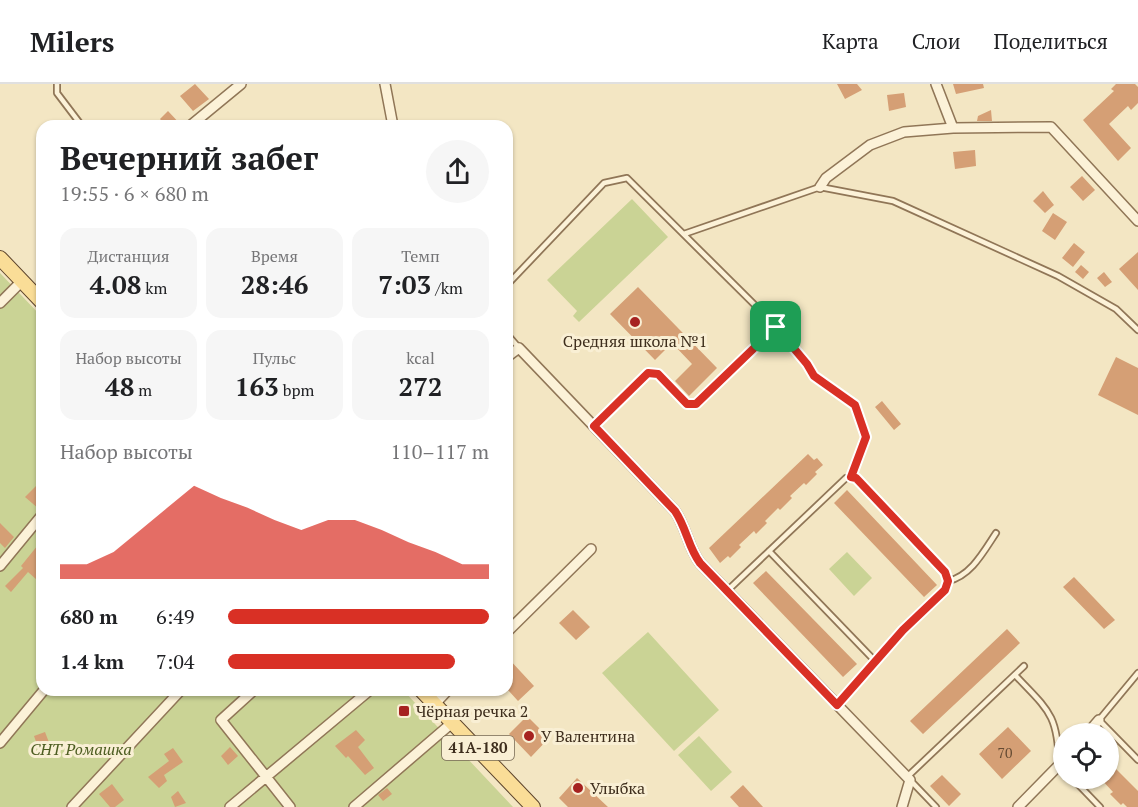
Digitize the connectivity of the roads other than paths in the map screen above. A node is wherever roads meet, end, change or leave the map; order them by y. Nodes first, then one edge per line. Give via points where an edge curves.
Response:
1 (57, 84) edge
2 (241, 84) edge
3 (385, 84) edge
4 (936, 84) edge
5 (77, 120) edge
6 (197, 120) edge
7 (392, 120) edge
8 (952, 128) junction
9 (820, 187) junction
10 (1138, 221) edge
11 (684, 234) junction
12 (0, 258) edge
13 (513, 279) edge
14 (22, 281) junction
15 (36, 296) edge
16 (0, 303) edge
17 (776, 327) junction
18 (1138, 330) edge
19 (513, 341) edge
20 (519, 348) junction
21 (513, 352) edge
22 (594, 426) junction
23 (851, 477) junction
24 (36, 522) edge
25 (996, 533) dead end
26 (591, 549) dead end
27 (769, 551) junction
28 (0, 566) edge
29 (948, 581) junction
30 (727, 591) junction
31 (513, 626) edge
32 (875, 661) junction
33 (1024, 666) dead end
34 (1138, 673) edge
35 (1015, 675) junction
36 (39, 696) edge
37 (175, 696) edge
38 (247, 696) edge
39 (363, 696) edge
40 (427, 696) edge
41 (442, 696) edge
42 (435, 704) junction
43 (837, 705) junction
44 (1099, 720) junction
45 (453, 722) junction
46 (1054, 723) edge
47 (1096, 723) edge
48 (0, 743) edge
49 (1138, 760) edge
50 (1053, 774) edge
51 (266, 778) junction
52 (908, 779) junction
53 (1083, 789) edge
54 (72, 807) edge
55 (230, 807) edge
56 (290, 807) edge
57 (354, 807) edge
58 (533, 807) edge
59 (902, 807) edge
60 (936, 807) edge
61 (1018, 807) edge
62 (1100, 807) edge

1 - 5 lane via 57,93
2 - 6 street
3 - 7 street
4 - 8 street
8 - 9 street via 904,132 870,145 826,178
8 - 10 street via 1051,127
9 - 11 lane
9 - 18 lane via 893,201 1058,276 1116,309
11 - 13 lane via 627,178 604,183
11 - 17 lane
12 - 14 main road
14 - 15 main road
14 - 16 street
17 - 22 lane via 696,404 687,404 658,374 648,373
17 - 23 lane via 814,376 855,405 866,437
19 - 20 lane
20 - 21 street
20 - 22 street
22 - 30 street via 675,511 685,526 693,554
23 - 27 lane
23 - 29 lane via 945,572
24 - 28 street
25 - 29 lane via 979,559 958,579
26 - 31 street
27 - 30 lane
27 - 32 lane
29 - 32 lane via 945,590
30 - 43 street
32 - 43 lane
33 - 35 lane
34 - 44 lane
35 - 46 lane
35 - 52 lane
36 - 48 street
37 - 54 street
38 - 51 street via 221,720
39 - 51 street
40 - 42 main road, 41А-180
41 - 42 street
42 - 45 main road, 41А-180
43 - 52 street
44 - 47 street
44 - 49 lane
45 - 57 street
45 - 58 main road, 41А-180
50 - 61 street
51 - 55 street
51 - 56 street
52 - 59 street
52 - 60 lane
53 - 62 lane

